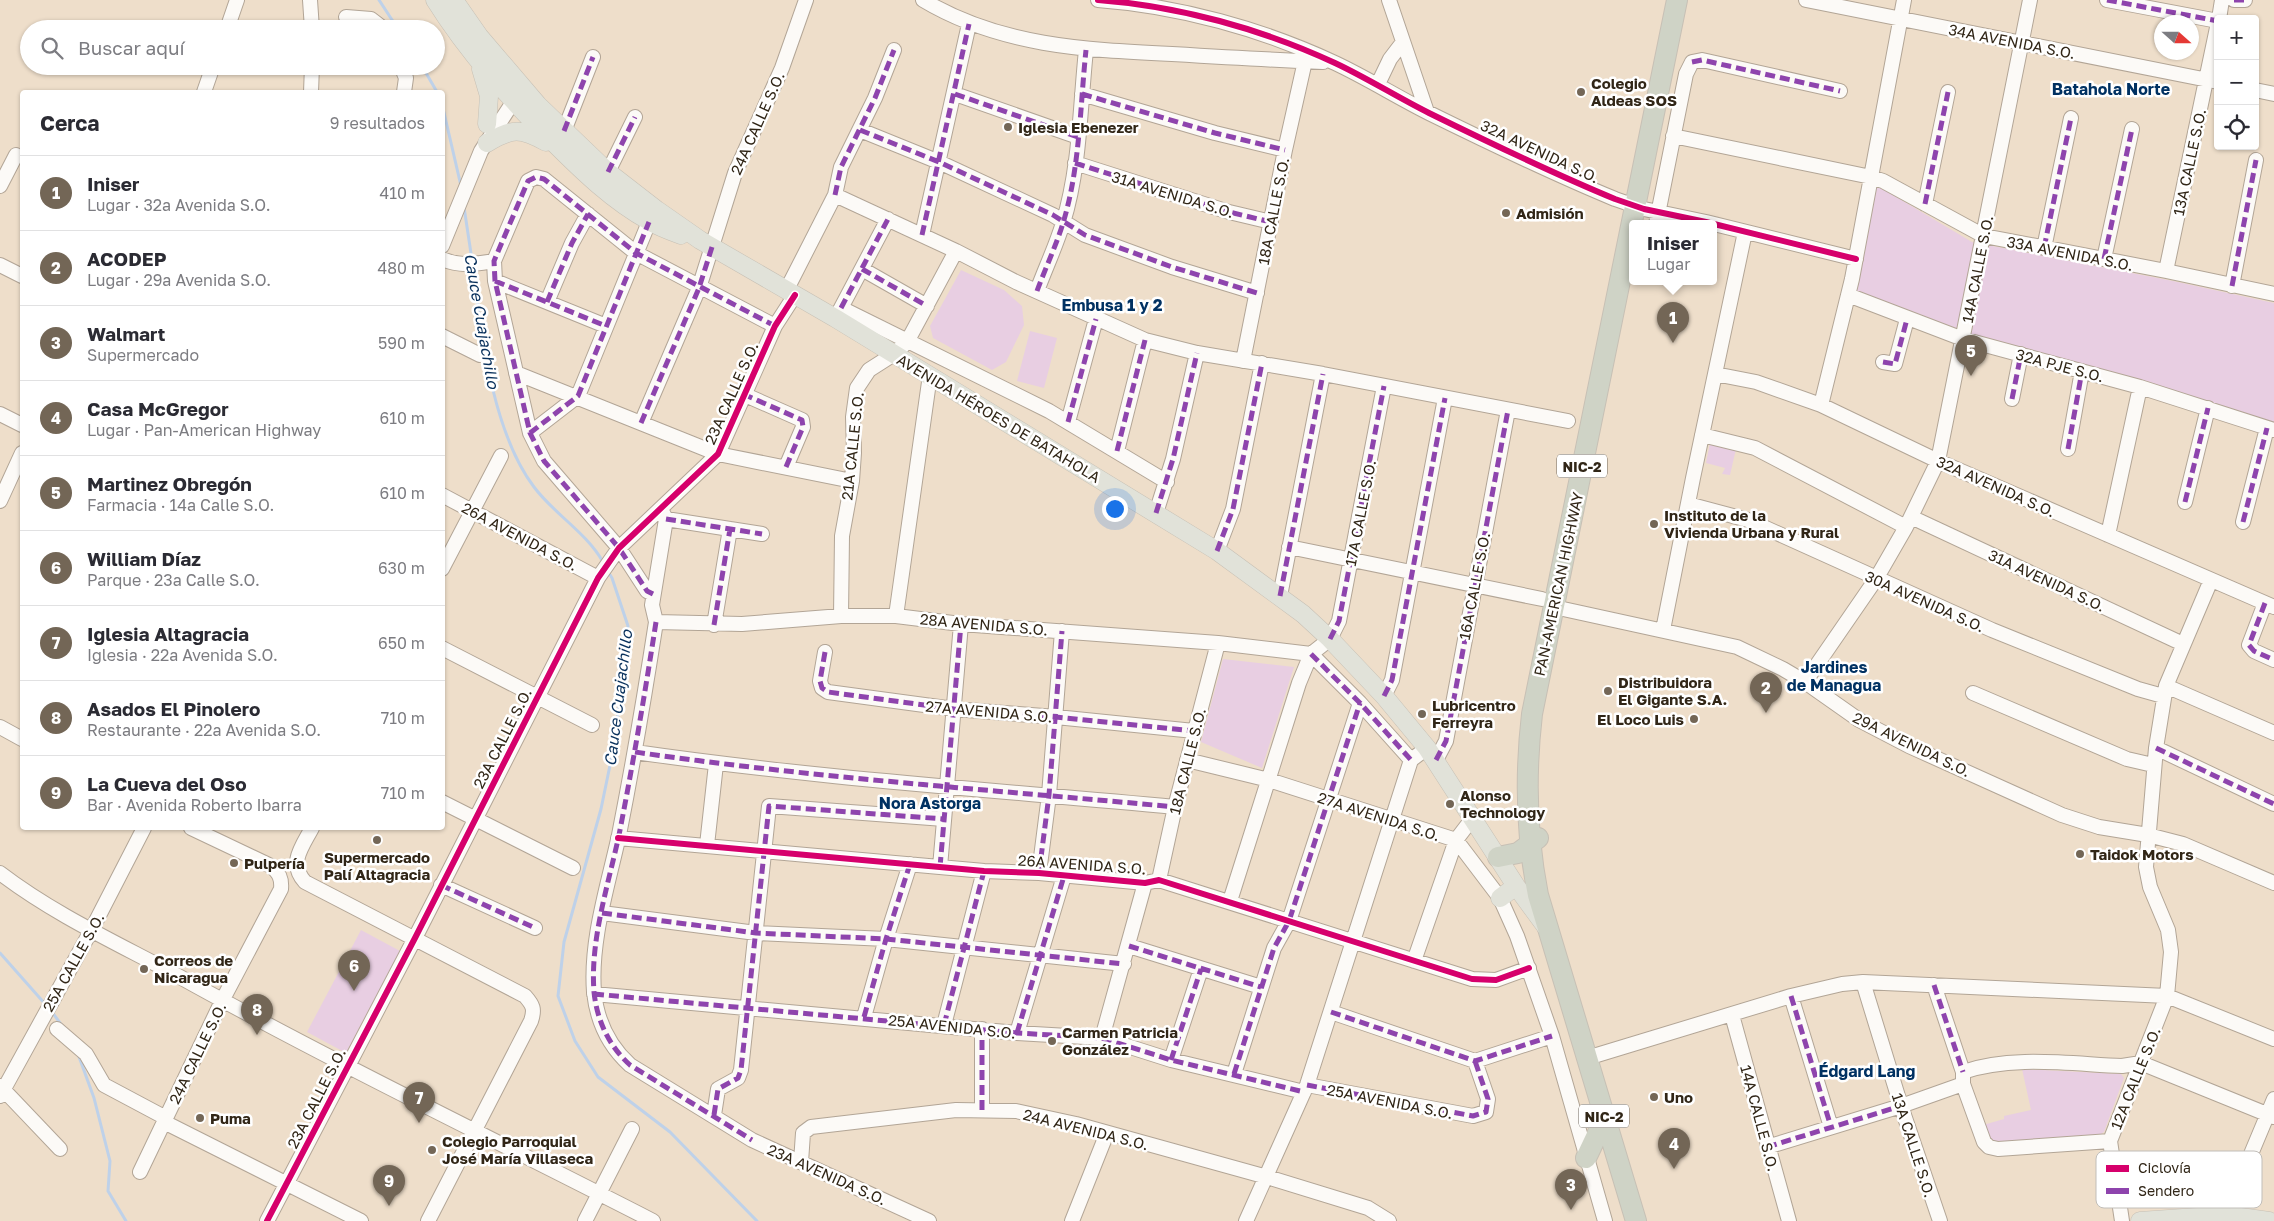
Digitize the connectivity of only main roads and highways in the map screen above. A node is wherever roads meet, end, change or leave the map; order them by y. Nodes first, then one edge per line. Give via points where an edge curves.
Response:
1 (435, 0) edge
2 (454, 0) edge
3 (1677, 0) edge
4 (1687, 0) edge
5 (478, 59) junction
6 (513, 89) junction
7 (487, 124) road end
8 (484, 147) road end
9 (562, 151) junction
10 (1647, 215) edge
11 (706, 244) junction
12 (1629, 282) edge
13 (1630, 285) edge
14 (1554, 605) junction
15 (1534, 841) junction
16 (1498, 856) junction
17 (1516, 886) junction
18 (1500, 898) road end
19 (1551, 933) junction
20 (1605, 1118) junction
21 (1586, 1158) road end
22 (2225, 1218) edge
23 (1636, 1221) edge
24 (2140, 1221) edge
25 (2268, 1221) edge

1 - 5 main road, AVENIDA HÉROES DE BATAHOLA
2 - 6 main road, AVENIDA HÉROES DE BATAHOLA
3 - 10 highway, PAN-AMERICAN HIGHWAY / NIC-2
4 - 10 highway, PAN-AMERICAN HIGHWAY / NIC-2
5 - 6 main road, AVENIDA HÉROES DE BATAHOLA
5 - 7 main road via 488,87
6 - 9 main road, AVENIDA HÉROES DE BATAHOLA
6 - 11 main road, AVENIDA HÉROES DE BATAHOLA via 564,130 608,172
8 - 9 main road via 502,134 522,131
9 - 11 main road, AVENIDA HÉROES DE BATAHOLA via 598,185 649,222
11 - 16 main road, AVENIDA HÉROES DE BATAHOLA via 791,292 838,313 894,354 1217,551 1280,596 1330,639 1384,696 1432,754
12 - 14 highway, PAN-AMERICAN HIGHWAY / NIC-2
13 - 14 highway, PAN-AMERICAN HIGHWAY / NIC-2
14 - 15 highway, PAN-AMERICAN HIGHWAY / NIC-2
15 - 16 highway via 1518,853
15 - 19 highway, PAN-AMERICAN HIGHWAY / NIC-2
16 - 17 main road, AVENIDA HÉROES DE BATAHOLA
17 - 18 main road
17 - 19 main road, AVENIDA HÉROES DE BATAHOLA
19 - 20 highway, PAN-AMERICAN HIGHWAY / NIC-2
20 - 21 highway
20 - 23 highway, PAN-AMERICAN HIGHWAY / NIC-2
22 - 24 main road
22 - 25 main road

